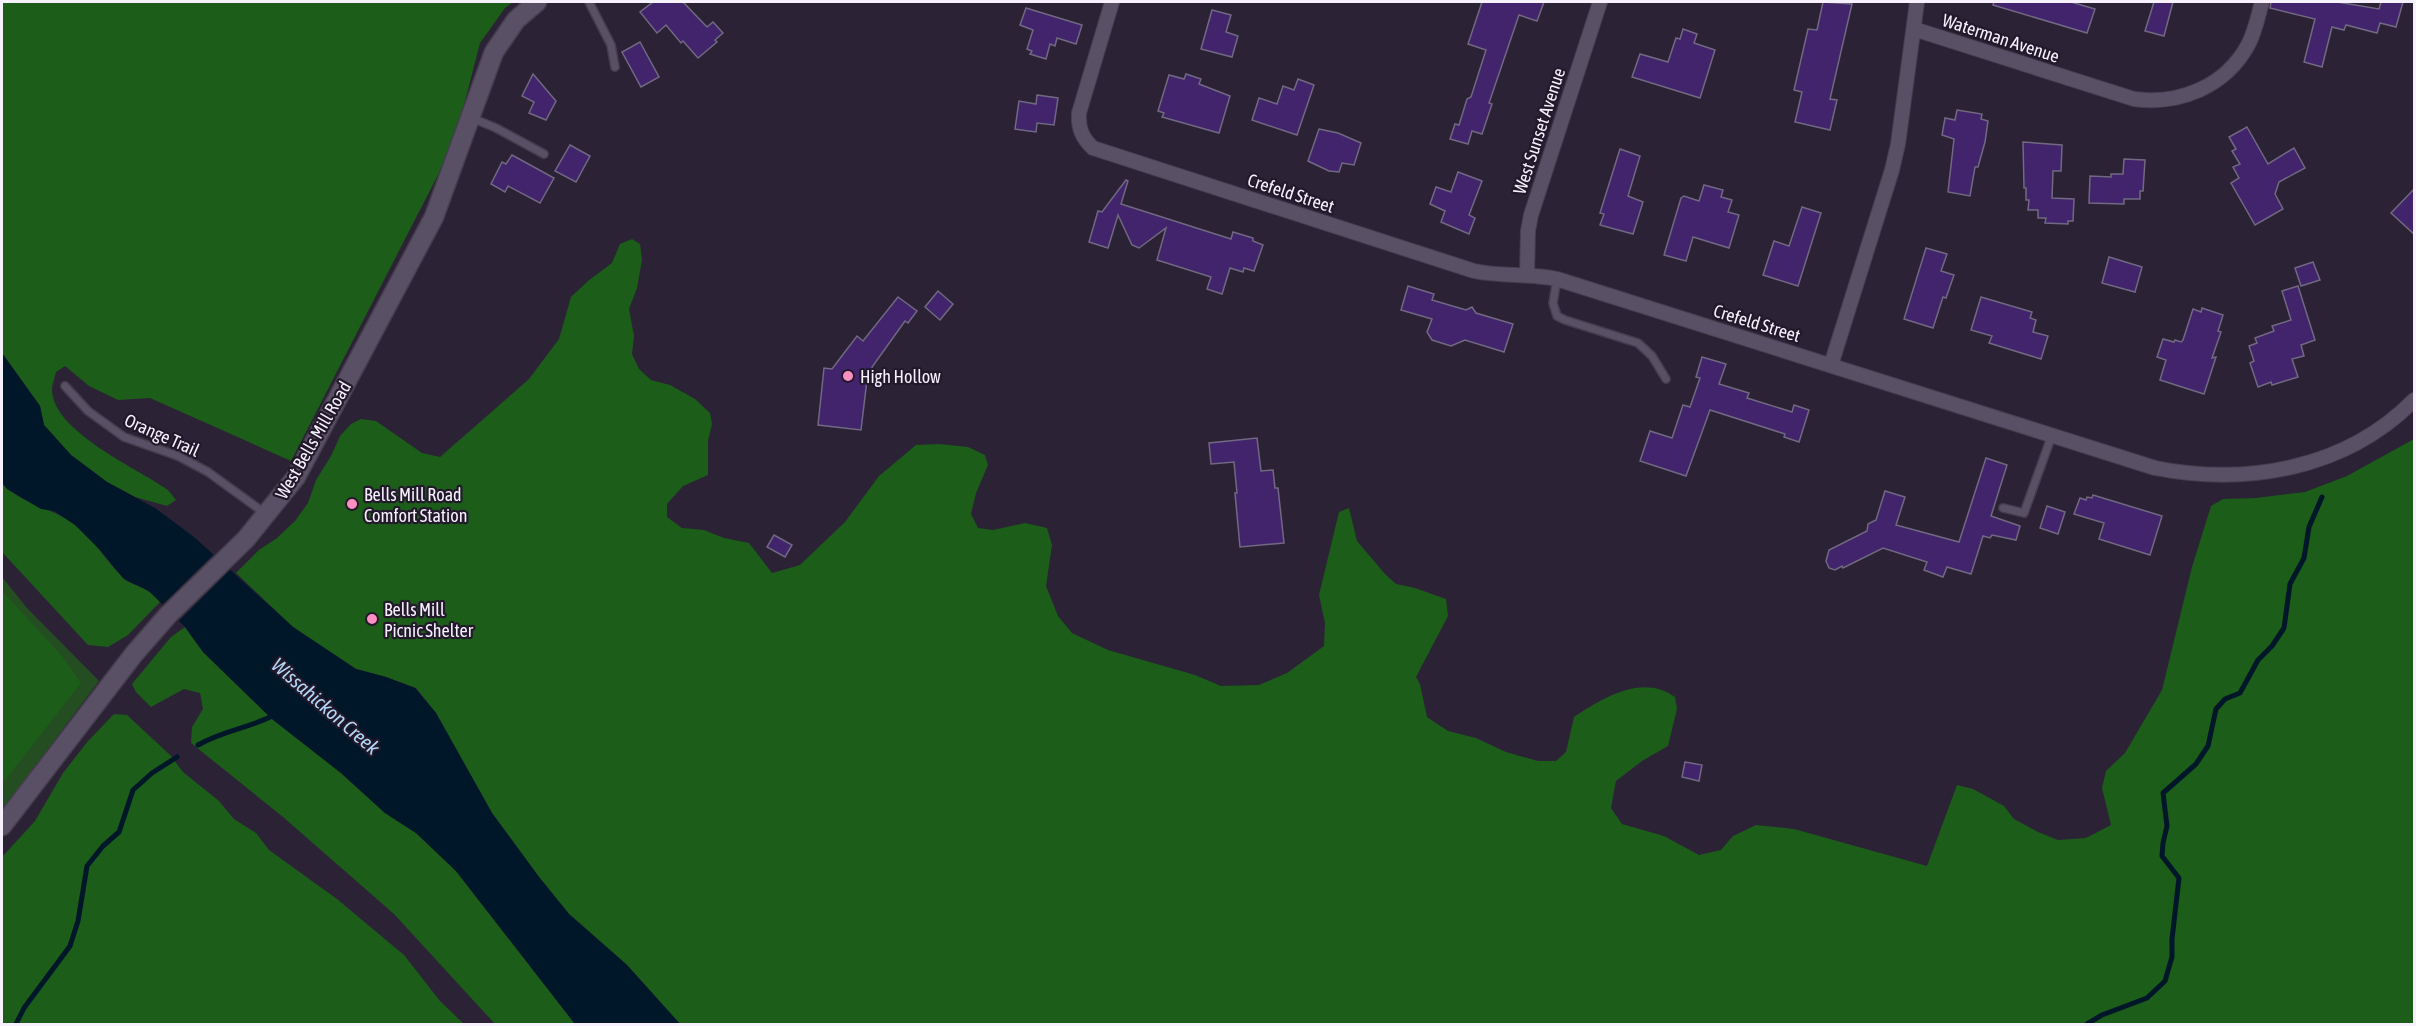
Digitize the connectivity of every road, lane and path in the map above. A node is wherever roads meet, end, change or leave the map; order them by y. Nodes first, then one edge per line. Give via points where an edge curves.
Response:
1 (537, 2) edge
2 (589, 2) edge
3 (1112, 2) edge
4 (1600, 2) edge
5 (1917, 2) edge
6 (2262, 2) edge
7 (1914, 29) junction
8 (615, 67) dead end
9 (470, 117) junction
10 (544, 154) dead end
11 (1527, 274) junction
12 (1557, 279) junction
13 (1831, 365) junction
14 (1666, 380) dead end
15 (65, 386) dead end
16 (2415, 400) edge
17 (2052, 435) junction
18 (2004, 508) dead end
19 (260, 509) junction
20 (2, 826) edge

1 - 9 street, West Bells Mill Road via 516,20 497,46
2 - 8 lane via 611,45
3 - 11 street, Crefeld Street via 1079,113 1083,137 1093,148 1474,271 1507,276
4 - 11 street, West Sunset Avenue via 1532,215
5 - 7 street
6 - 7 street, Waterman Avenue via 2248,45 2228,71 2193,93 2152,101 2134,99
7 - 13 street, Waterman Avenue via 1892,170
9 - 10 lane
9 - 19 street, West Bells Mill Road via 446,190 424,238 300,470
11 - 12 street, Crefeld Street
12 - 13 street, Crefeld Street
12 - 14 lane via 1553,303 1557,316 1638,343 1652,356
13 - 17 street, Crefeld Street
15 - 19 lane, Orange Trail via 88,411 124,437 178,456
16 - 17 street, Crefeld Street via 2344,449 2297,466 2257,474 2174,472
17 - 18 lane via 2024,513
19 - 20 street, West Bells Mill Road via 246,539 151,635

